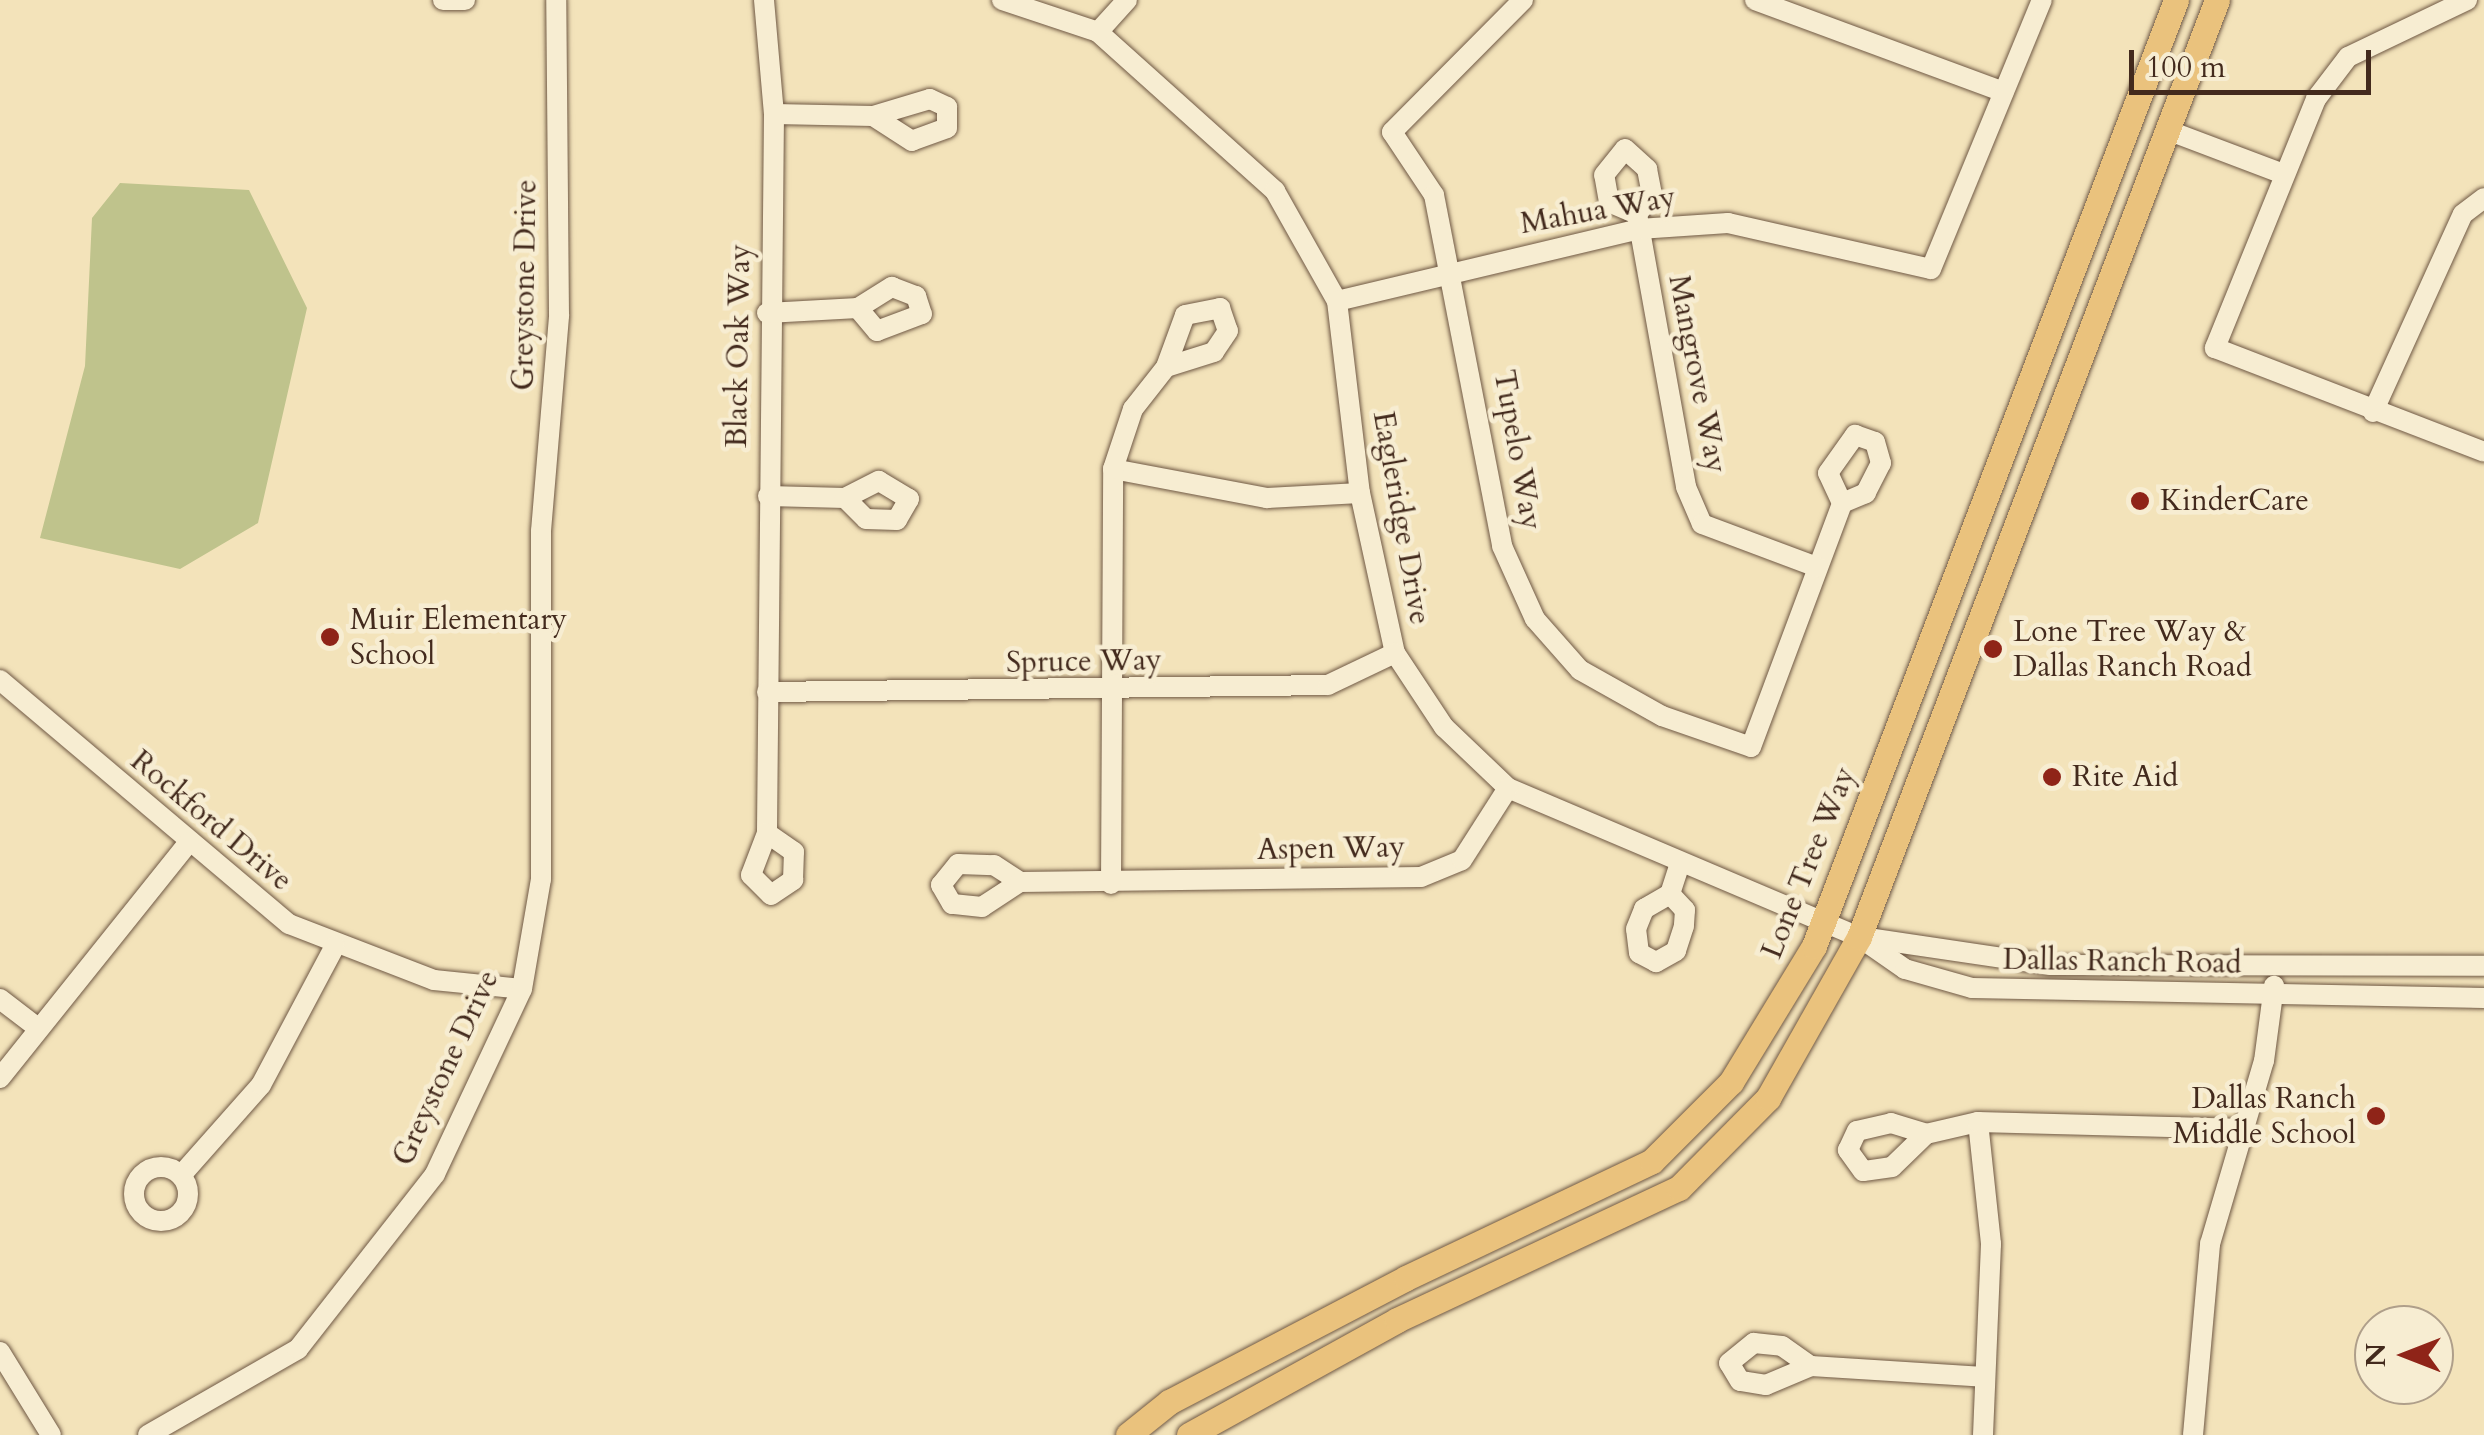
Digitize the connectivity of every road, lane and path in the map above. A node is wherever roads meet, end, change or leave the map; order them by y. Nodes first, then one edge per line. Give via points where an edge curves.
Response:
1 (443, 0) edge
2 (465, 0) edge
3 (556, 0) edge
4 (764, 0) edge
5 (1002, 0) edge
6 (1127, 0) edge
7 (1523, 0) edge
8 (1755, 0) edge
9 (2042, 0) edge
10 (2176, 0) edge
11 (2216, 0) edge
12 (2467, 0) edge
13 (1098, 32) junction
14 (2004, 92) junction
15 (774, 114) junction
16 (873, 116) dead end
17 (2167, 130) junction
18 (2281, 173) junction
19 (2484, 198) edge
20 (1638, 221) junction
21 (1454, 269) junction
22 (1337, 301) junction
23 (858, 308) dead end
24 (767, 313) junction
25 (1166, 367) dead end
26 (2033, 374) junction
27 (2373, 412) junction
28 (2484, 452) edge
29 (1112, 469) junction
30 (1360, 492) junction
31 (768, 496) junction
32 (845, 498) dead end
33 (1842, 504) dead end
34 (2014, 533) junction
35 (1817, 568) junction
36 (1395, 653) junction
37 (0, 680) edge
38 (766, 692) junction
39 (1112, 694) junction
40 (1508, 788) junction
41 (767, 833) dead end
42 (189, 842) junction
43 (1680, 864) junction
44 (1020, 882) dead end
45 (1111, 884) junction
46 (1670, 894) dead end
47 (1823, 924) junction
48 (1858, 937) junction
49 (334, 946) junction
50 (2484, 966) edge
51 (2274, 968) junction
52 (522, 988) junction
53 (2274, 995) junction
54 (2484, 998) edge
55 (0, 999) edge
56 (34, 1025) junction
57 (0, 1078) edge
58 (1978, 1122) junction
59 (2246, 1129) junction
60 (1926, 1134) dead end
61 (184, 1172) dead end
62 (0, 1352) edge
63 (1811, 1366) dead end
64 (1984, 1378) junction
65 (51, 1435) edge
66 (148, 1435) edge
67 (1128, 1435) edge
68 (1190, 1435) edge
69 (1984, 1435) edge
70 (2193, 1435) edge

1 - 2 street
3 - 52 street, Greystone Drive via 559,315 540,531 541,879
4 - 15 street, Black Oak Way
5 - 13 street, Eagleridge Drive
6 - 13 street
7 - 21 street, Tupelo Way via 1392,132 1434,194
8 - 14 street
9 - 14 street
10 - 26 main road, Lone Tree Way
11 - 17 main road
12 - 18 street via 2348,57 2316,99
13 - 22 street, Eagleridge Drive via 1275,191
14 - 20 street, Mahua Way via 1931,268 1728,223
15 - 16 street
15 - 24 street, Black Oak Way
17 - 18 street
17 - 34 main road
18 - 27 street via 2215,348
19 - 27 street via 2463,214
20 - 21 street, Mahua Way
20 - 35 street, Mangrove Way via 1686,487 1702,524
21 - 22 street, Mahua Way
21 - 35 street, Tupelo Way via 1502,546 1534,619 1580,670 1662,716 1751,747
22 - 30 street, Eagleridge Drive
23 - 24 street
24 - 31 street, Black Oak Way
25 - 29 street via 1133,408
26 - 34 main road via 2035,400 2000,500 2001,523
26 - 47 main road, Lone Tree Way
27 - 28 street
29 - 30 street via 1268,498
29 - 39 street
30 - 36 street, Eagleridge Drive
31 - 32 street
31 - 38 street, Black Oak Way
33 - 35 street
34 - 48 main road
36 - 39 street, Spruce Way via 1328,685
36 - 40 street, Eagleridge Drive via 1444,727
37 - 42 street, Rockford Drive
38 - 39 street, Spruce Way
38 - 41 street, Black Oak Way
39 - 45 street
40 - 43 street, Eagleridge Drive
40 - 45 street, Aspen Way via 1462,860 1421,877
42 - 49 street, Rockford Drive via 253,902
42 - 56 street
43 - 46 street
43 - 47 street, Eagleridge Drive
44 - 45 street, Aspen Way
47 - 48 street, Eagleridge Drive
47 - 67 main road, Lone Tree Way via 1731,1082 1652,1161 1389,1286 1170,1402
48 - 51 street, Dallas Ranch Road via 2051,965
48 - 53 street, Dallas Ranch Road via 1904,969 1972,988
48 - 68 main road via 1768,1098 1680,1188 1397,1320
49 - 52 street, Rockford Drive via 434,980
49 - 61 street via 261,1085
50 - 51 street, Dallas Ranch Road
51 - 53 street
52 - 66 street, Greystone Drive via 434,1174 298,1349
53 - 54 street, Dallas Ranch Road
53 - 59 street
55 - 56 street
56 - 57 street
58 - 59 street
58 - 60 street
58 - 64 street via 1991,1244
59 - 70 street via 2210,1244
62 - 65 street
63 - 64 street
64 - 69 street

